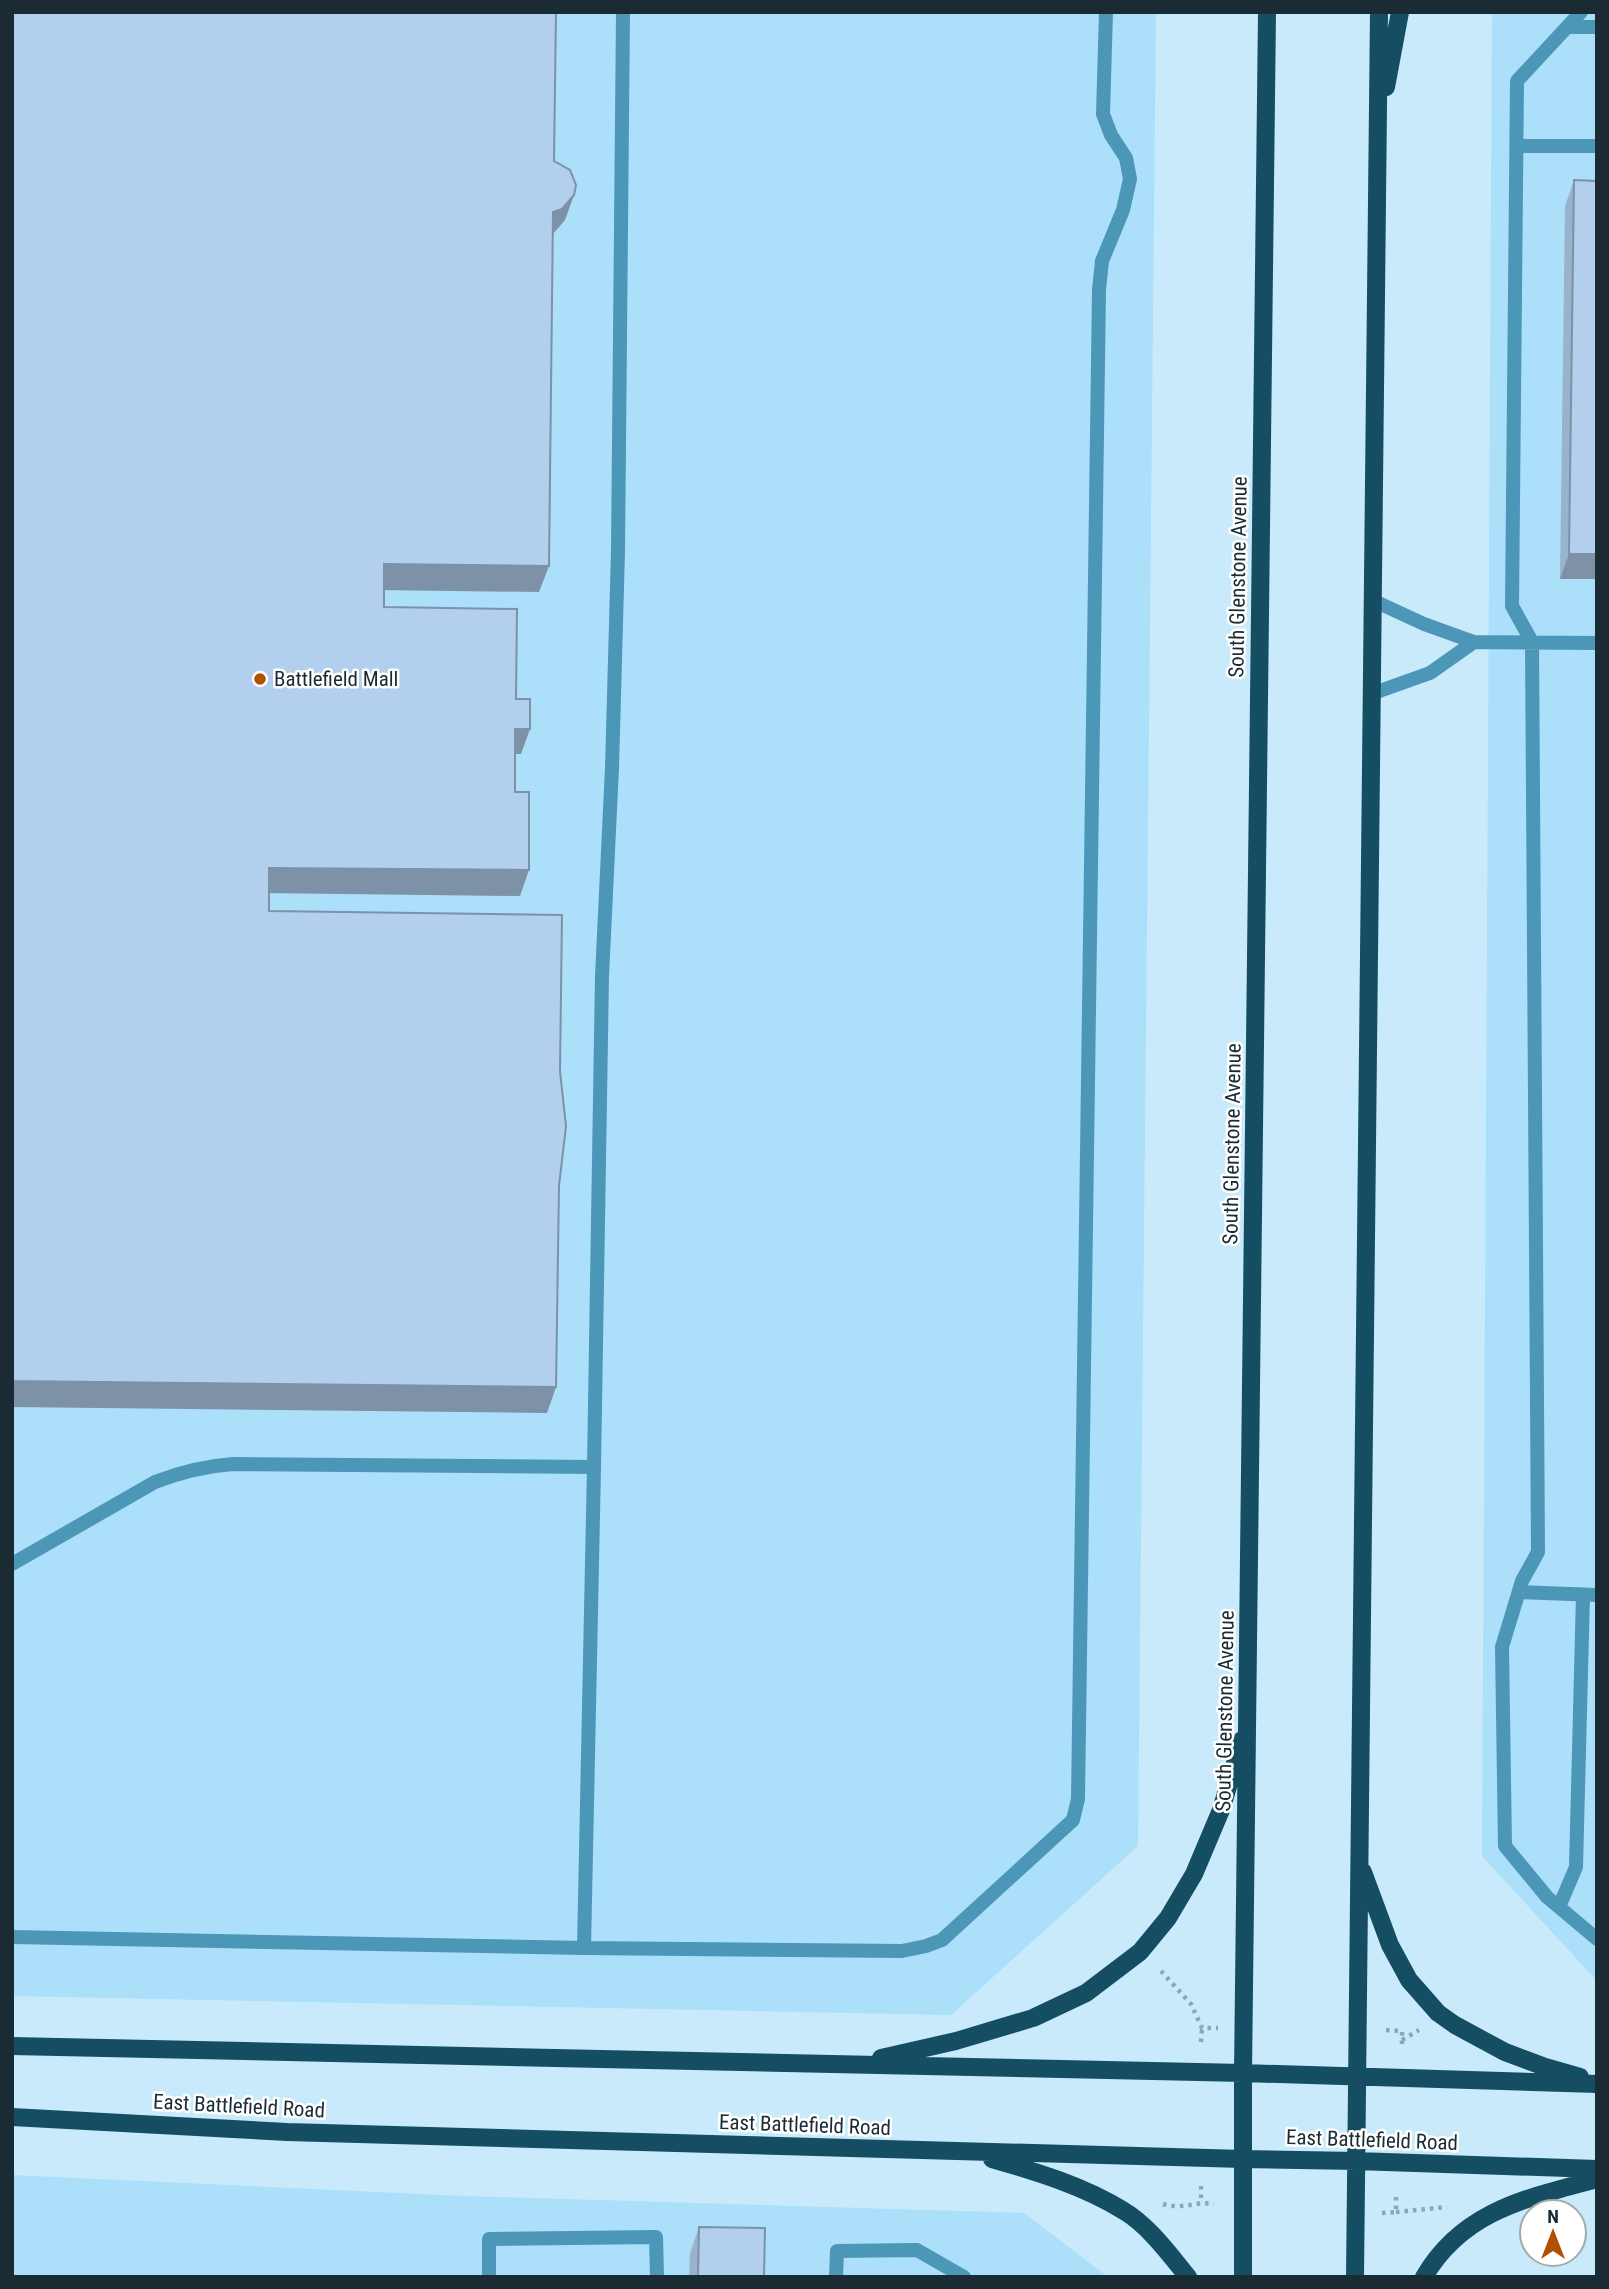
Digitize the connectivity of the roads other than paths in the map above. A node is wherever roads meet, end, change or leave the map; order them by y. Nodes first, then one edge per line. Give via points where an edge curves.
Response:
1 (623, 12) edge
2 (1106, 12) edge
3 (1378, 12) edge
4 (1400, 12) edge
5 (1581, 12) edge
6 (1265, 18) edge
7 (1569, 27) junction
8 (1597, 27) edge
9 (1377, 138) junction
10 (1517, 146) junction
11 (1597, 146) edge
12 (1372, 600) junction
13 (1474, 642) junction
14 (1532, 642) junction
15 (1597, 643) edge
16 (1371, 694) junction
17 (594, 1467) junction
18 (12, 1564) edge
19 (1519, 1592) junction
20 (1590, 1595) edge
21 (1248, 1720) junction
22 (1359, 1863) junction
23 (1559, 1907) junction
24 (12, 1937) edge
25 (1597, 1939) edge
26 (584, 1948) junction
27 (12, 2046) edge
28 (856, 2064) junction
29 (1243, 2073) junction
30 (1357, 2076) junction
31 (1597, 2083) edge
32 (12, 2117) edge
33 (965, 2152) junction
34 (1243, 2159) junction
35 (1356, 2161) junction
36 (1597, 2169) edge
37 (1597, 2179) edge
38 (489, 2277) edge
39 (657, 2277) edge
40 (836, 2277) edge
41 (964, 2277) edge
42 (1188, 2277) edge
43 (1243, 2277) edge
44 (1355, 2277) edge
45 (1424, 2277) edge

1 - 17 street via 618,551 602,976
2 - 26 street via 1104,114 1126,158 1130,179 1102,261 1099,290 1086,1386 1078,1799 1073,1820 942,1940 926,1947 902,1951
3 - 9 main road
4 - 9 main road
5 - 7 street
6 - 21 main road, South Glenstone Avenue
7 - 8 street
7 - 10 street via 1517,81
9 - 12 main road
10 - 11 street
10 - 14 street via 1512,606
12 - 13 street
12 - 16 main road
13 - 14 street
13 - 16 street via 1430,673
14 - 15 street
14 - 19 street via 1538,1552
16 - 22 main road
17 - 18 street via 206,1466 155,1482
17 - 26 street
19 - 20 street
19 - 23 street via 1502,1647 1505,1846
20 - 23 street via 1576,1867
21 - 28 main road via 1221,1810 1194,1874 1168,1918 1140,1952 1086,1993 1034,2018
21 - 29 main road, South Glenstone Avenue
22 - 30 main road
22 - 31 main road via 1390,1945 1409,1980 1438,2013 1505,2052
23 - 25 street
24 - 26 street
27 - 28 main road
28 - 29 main road
29 - 30 main road
29 - 34 main road, South Glenstone Avenue
30 - 31 main road
30 - 35 main road
32 - 33 main road, East Battlefield Road via 287,2132
33 - 34 main road, East Battlefield Road
33 - 42 main road via 1044,2174 1126,2211
34 - 35 main road, East Battlefield Road
34 - 43 main road, South Glenstone Avenue
35 - 36 main road, East Battlefield Road
35 - 44 main road
37 - 45 main road via 1523,2199 1467,2227 1436,2256
38 - 39 street via 489,2239 656,2237
40 - 41 street via 837,2251 917,2250

